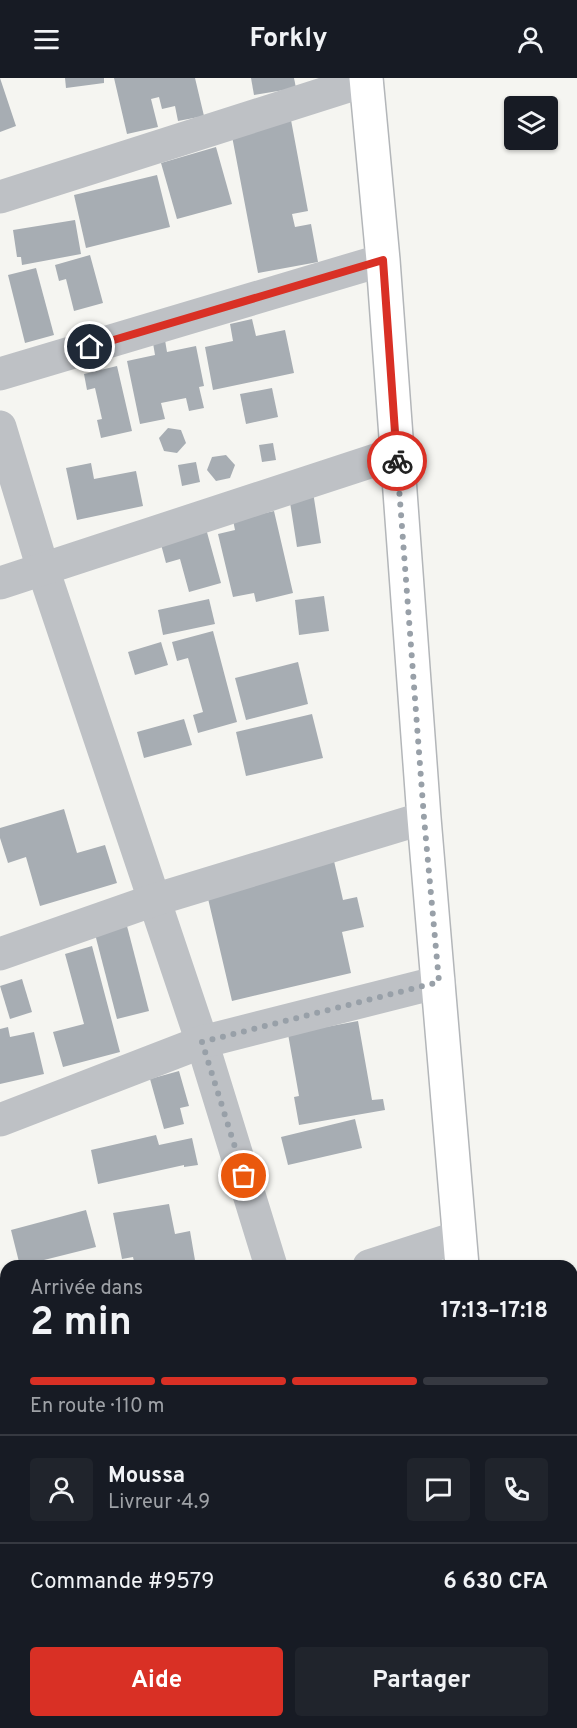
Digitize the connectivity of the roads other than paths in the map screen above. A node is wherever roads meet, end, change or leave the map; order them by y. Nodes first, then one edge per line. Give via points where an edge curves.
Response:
1 (367, 79) edge
2 (0, 197) edge
3 (383, 260) junction
4 (0, 374) edge
5 (0, 427) edge
6 (397, 453) junction
7 (42, 569) junction
8 (0, 583) edge
9 (424, 818) junction
10 (154, 900) junction
11 (0, 954) edge
12 (439, 982) junction
13 (202, 1042) junction
14 (0, 1120) edge
15 (460, 1251) edge
16 (269, 1260) edge
17 (405, 1260) edge

1 - 2 street
1 - 3 highway
3 - 4 street
3 - 6 highway
5 - 7 street
6 - 7 street
6 - 9 highway
7 - 8 street
7 - 10 street
9 - 10 street
9 - 12 highway
10 - 11 street
10 - 13 street
12 - 13 street
12 - 15 highway
13 - 14 street
13 - 16 street
15 - 17 street

